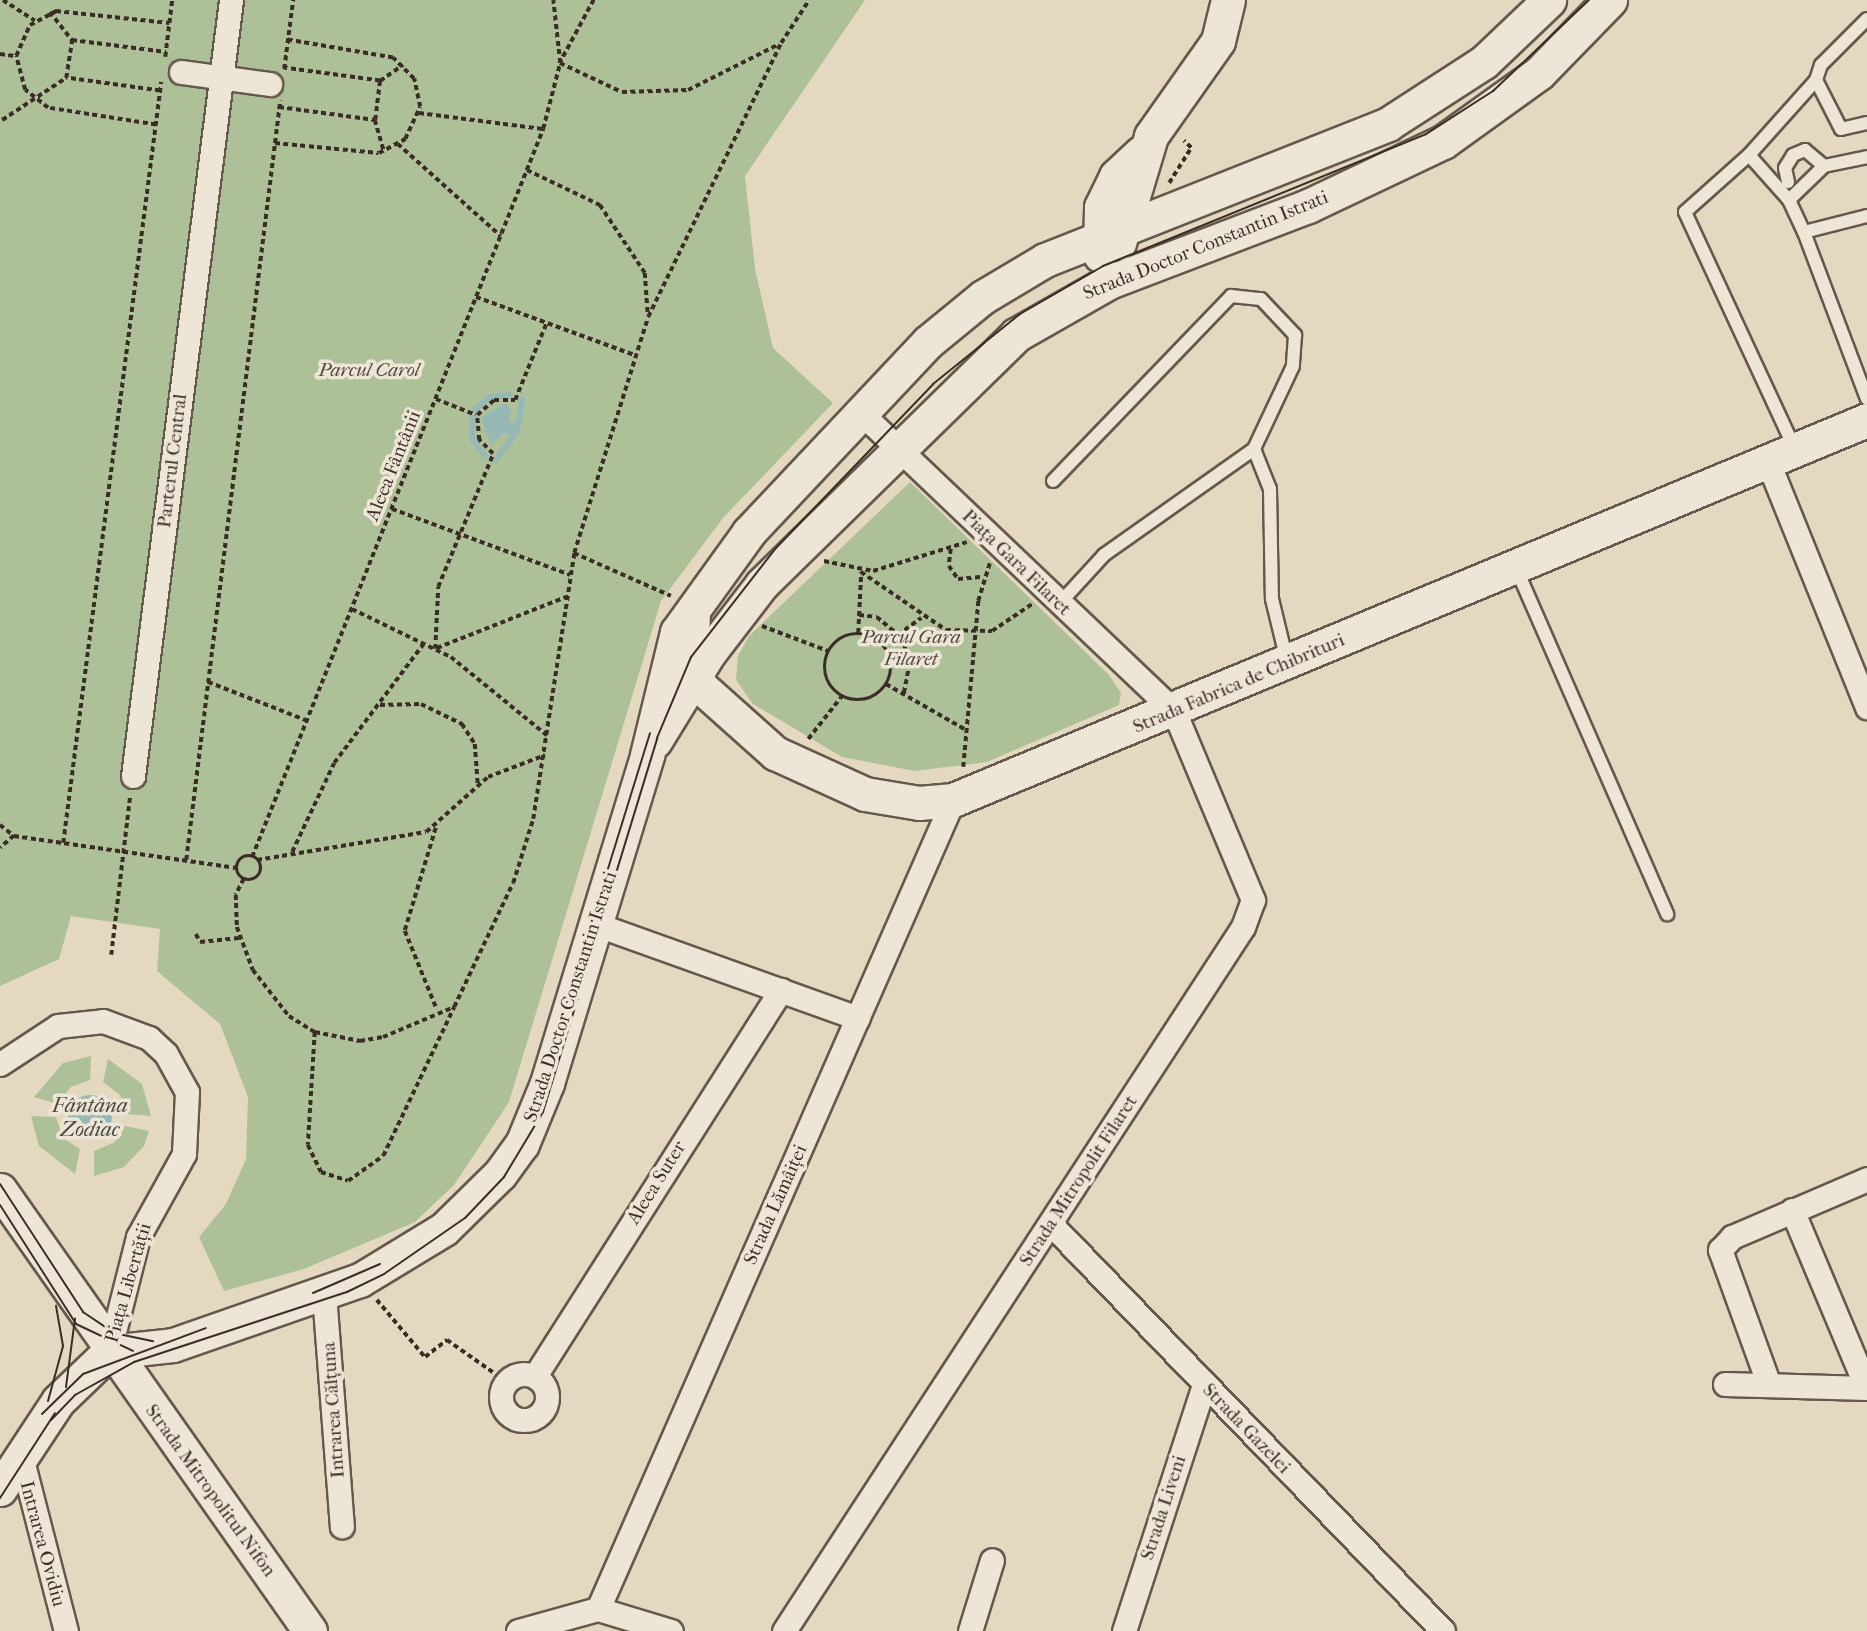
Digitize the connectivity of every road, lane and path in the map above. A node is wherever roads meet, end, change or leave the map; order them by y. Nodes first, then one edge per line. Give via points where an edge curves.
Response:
1 (3, 0) edge
2 (172, 0) edge
3 (231, 0) edge
4 (293, 0) edge
5 (554, 0) edge
6 (594, 0) edge
7 (809, 0) edge
8 (1228, 0) edge
9 (1549, 0) edge
10 (1610, 0) edge
11 (50, 12) junction
12 (1867, 19) edge
13 (35, 20) junction
14 (169, 23) junction
15 (72, 40) junction
16 (288, 40) junction
17 (781, 43) junction
18 (166, 52) junction
19 (0, 54) edge
20 (16, 56) junction
21 (560, 63) junction
22 (402, 65) junction
23 (181, 72) dead end
24 (66, 78) junction
25 (222, 78) junction
26 (1816, 80) junction
27 (280, 81) junction
28 (380, 81) junction
29 (160, 91) junction
30 (37, 102) junction
31 (279, 107) junction
32 (419, 113) junction
33 (2, 120) edge
34 (375, 120) junction
35 (1867, 123) edge
36 (156, 125) junction
37 (543, 129) junction
38 (1184, 141) dead end
39 (275, 143) junction
40 (398, 144) junction
41 (384, 151) junction
42 (1749, 155) junction
43 (1867, 157) edge
44 (1825, 166) junction
45 (527, 170) junction
46 (1788, 182) dead end
47 (1789, 200) junction
48 (1176, 208) junction
49 (1867, 216) edge
50 (1804, 232) junction
51 (1110, 234) junction
52 (501, 236) junction
53 (1109, 282) junction
54 (476, 297) junction
55 (648, 317) junction
56 (546, 324) junction
57 (637, 356) junction
58 (436, 399) junction
59 (1867, 399) edge
60 (860, 412) junction
61 (477, 415) junction
62 (1867, 420) edge
63 (896, 446) junction
64 (1254, 449) junction
65 (1780, 452) junction
66 (1053, 481) dead end
67 (392, 509) junction
68 (459, 534) junction
69 (973, 540) dead end
70 (951, 549) junction
71 (574, 553) junction
72 (992, 559) dead end
73 (824, 561) dead end
74 (1514, 564) junction
75 (861, 572) junction
76 (570, 575) junction
77 (983, 577) junction
78 (566, 597) junction
79 (1034, 601) dead end
80 (1059, 604) junction
81 (690, 608) junction
82 (352, 610) junction
83 (859, 615) junction
84 (922, 617) junction
85 (760, 625) dead end
86 (975, 632) junction
87 (858, 633) junction
88 (899, 634) junction
89 (424, 643) junction
90 (884, 645) junction
91 (435, 649) junction
92 (828, 651) junction
93 (1288, 665) junction
94 (694, 676) junction
95 (208, 681) junction
96 (886, 684) junction
97 (905, 695) junction
98 (842, 696) junction
99 (379, 705) junction
100 (1867, 707) edge
101 (1174, 711) junction
102 (308, 721) junction
103 (966, 730) junction
104 (548, 736) junction
105 (807, 741) dead end
106 (545, 755) junction
107 (647, 755) junction
108 (963, 767) dead end
109 (133, 776) joint
110 (478, 785) junction
111 (953, 800) junction
112 (0, 825) edge
113 (436, 828) junction
114 (14, 836) junction
115 (63, 843) junction
116 (0, 848) edge
117 (124, 851) junction
118 (292, 852) junction
119 (252, 857) junction
120 (186, 860) junction
121 (257, 860) junction
122 (237, 868) junction
123 (244, 879) junction
124 (1667, 914) dead end
125 (595, 924) junction
126 (196, 934) dead end
127 (239, 938) junction
128 (111, 955) dead end
129 (781, 990) junction
130 (454, 1007) junction
131 (437, 1010) junction
132 (858, 1018) junction
133 (315, 1032) junction
134 (0, 1064) edge
135 (1867, 1179) edge
136 (0, 1190) edge
137 (1792, 1210) junction
138 (1051, 1224) junction
139 (360, 1280) junction
140 (324, 1294) junction
141 (109, 1352) junction
142 (535, 1376) junction
143 (507, 1382) junction
144 (1725, 1384) dead end
145 (1203, 1385) junction
146 (1769, 1385) junction
147 (1867, 1388) edge
148 (21, 1455) junction
149 (0, 1489) edge
150 (342, 1526) dead end
151 (992, 1560) dead end
152 (598, 1609) junction
153 (66, 1631) edge
154 (310, 1631) edge
155 (517, 1631) edge
156 (671, 1631) edge
157 (784, 1631) edge
158 (970, 1631) edge
159 (1124, 1631) edge
160 (1443, 1631) edge

1 - 13 path
2 - 14 path
3 - 25 street, Parterul Central
4 - 16 path
5 - 21 path, Aleea Fântânii
6 - 21 path
7 - 17 path
8 - 51 main road via 1218,41 1145,149 1108,191
9 - 48 main road, Strada Doctor Constantin Istrati via 1484,62 1423,104 1349,142
10 - 53 main road, Strada Doctor Constantin Istrati via 1539,73 1443,142 1318,202
11 - 13 path
11 - 14 path
11 - 15 path
12 - 26 lane via 1821,65
13 - 20 path
14 - 18 path
15 - 18 path
15 - 24 path
16 - 22 path via 382,53
16 - 27 path
17 - 21 path via 688,90 656,94 622,92
17 - 55 path
18 - 29 path
19 - 20 path
20 - 30 path via 22,85
21 - 37 path, Aleea Fântânii
22 - 28 path
22 - 32 path via 416,84
23 - 25 street
24 - 29 path
24 - 30 path
25 - 27 street
25 - 109 street, Parterul Central
26 - 35 lane via 1841,129
26 - 42 lane
27 - 28 path
27 - 31 path
28 - 34 path
29 - 36 path
30 - 33 path
30 - 36 path
31 - 34 path
31 - 39 path
32 - 37 path
32 - 40 path
34 - 41 path
36 - 115 path
37 - 45 path, Aleea Fântânii
38 - 48 path via 1191,148 1168,188
39 - 41 path
39 - 95 path
40 - 41 path
40 - 52 path
42 - 47 lane
42 - 65 lane via 1685,212
43 - 44 lane
44 - 46 lane via 1805,150 1785,168
44 - 47 lane
45 - 52 path, Aleea Fântânii
45 - 55 path via 600,205 645,273
47 - 50 lane
48 - 51 main road, Strada Doctor Constantin Istrati
49 - 50 lane
50 - 59 lane
51 - 53 main road
51 - 60 main road, Strada Doctor Constantin Istrati via 1028,269 962,312
52 - 54 path, Aleea Fântânii
53 - 63 main road, Strada Doctor Constantin Istrati via 1016,335
54 - 56 path
54 - 58 path, Aleea Fântânii
55 - 57 path
56 - 57 path
56 - 61 path via 514,400 494,400
57 - 71 path
58 - 61 path
58 - 67 path, Aleea Fântânii
60 - 63 street, Piața Gara Filaret
60 - 81 main road, Strada Doctor Constantin Istrati via 749,532
61 - 68 path via 479,440 493,454
62 - 65 main road, Strada Fabrica de Chibrituri
63 - 80 street, Piața Gara Filaret
63 - 94 main road, Strada Doctor Constantin Istrati via 762,584
64 - 66 lane via 1293,366 1296,338 1265,302 1235,295
64 - 80 lane via 1104,555
64 - 93 lane via 1270,489 1272,599
65 - 74 main road, Strada Fabrica de Chibrituri
65 - 100 street
67 - 68 path
67 - 82 path, Aleea Fântânii
68 - 76 path
68 - 91 path via 438,586
69 - 70 path
70 - 75 path
70 - 77 path via 949,566 958,579
71 - 76 path
71 - 81 path via 666,592
72 - 77 path
73 - 75 path
74 - 93 main road, Strada Fabrica de Chibrituri
74 - 124 lane
75 - 83 path
75 - 84 path
76 - 78 path
77 - 86 path
78 - 91 path
78 - 104 path
79 - 86 path via 1008,624
80 - 101 street, Piața Gara Filaret
81 - 94 main road
81 - 107 main road, Strada Doctor Constantin Istrati via 662,672
82 - 89 path
82 - 102 path, Aleea Fântânii
83 - 87 path
83 - 88 path via 877,617
84 - 86 path via 946,630
84 - 88 path
85 - 92 path
86 - 103 path
87 - 90 path
87 - 92 path
88 - 90 path
88 - 97 path via 910,663
89 - 91 path
89 - 99 path
90 - 96 path via 891,662
91 - 104 path via 480,677
92 - 98 path via 825,673
93 - 101 main road, Strada Fabrica de Chibrituri
94 - 107 main road, Strada Doctor Constantin Istrati
94 - 111 main road, Strada Fabrica de Chibrituri via 741,727 808,772 893,801
95 - 102 path
95 - 120 path
96 - 97 path
96 - 98 path via 865,699
97 - 103 path
98 - 105 path
99 - 110 path via 422,704 462,724 475,744
99 - 118 path via 329,771
101 - 111 main road, Strada Fabrica de Chibrituri
101 - 138 street, Strada Mitropolit Filaret via 1242,868 1252,907
102 - 119 path, Aleea Fântânii
103 - 108 path
104 - 106 path
106 - 110 path via 517,762
106 - 130 path via 513,883
107 - 125 main road, Strada Doctor Constantin Istrati
109 - 117 path
110 - 113 path
111 - 132 street, Strada Lămâiței
112 - 114 path
113 - 118 path
113 - 131 path via 405,931
114 - 115 path
114 - 116 path
115 - 117 path
117 - 120 path
117 - 128 path
118 - 121 path
119 - 121 path
119 - 122 path
120 - 122 path
121 - 123 path via 258,875
122 - 123 path
123 - 127 path via 236,895
125 - 129 street
125 - 139 main road, Strada Doctor Constantin Istrati via 537,1111 512,1159 444,1228
126 - 127 path via 200,942
127 - 133 path via 253,970 289,1016
129 - 132 street
129 - 142 street, Aleea Suter
130 - 131 path
130 - 133 path via 383,1156 348,1181 321,1172 308,1145
131 - 133 path via 383,1037 360,1041
132 - 152 street, Strada Lămâiței
134 - 141 street, Piața Libertății via 58,1026 103,1021 149,1038 166,1054 187,1092 184,1154 138,1237
135 - 137 street
136 - 141 main road, Piața Libertății
137 - 146 street via 1732,1237 1720,1250
137 - 147 street
138 - 145 street, Strada Gazelei
138 - 157 street, Strada Mitropolit Filaret
139 - 140 main road, Strada Doctor Constantin Istrati
139 - 143 path via 425,1357 447,1340
140 - 141 main road, Strada Doctor Constantin Istrati via 173,1345
140 - 150 street, Intrarea Călțuna
141 - 148 main road via 58,1401
141 - 154 main road, Strada Mitropolitul Nifon
142 - 143 street
142 - 143 street via 545,1387 547,1402 533,1419 505,1410
144 - 146 street
145 - 159 street, Strada Liveni
145 - 160 street, Strada Gazelei
146 - 147 street
148 - 149 main road
148 - 153 street, Intrarea Ovidiu
151 - 158 street
152 - 155 street
152 - 156 street

